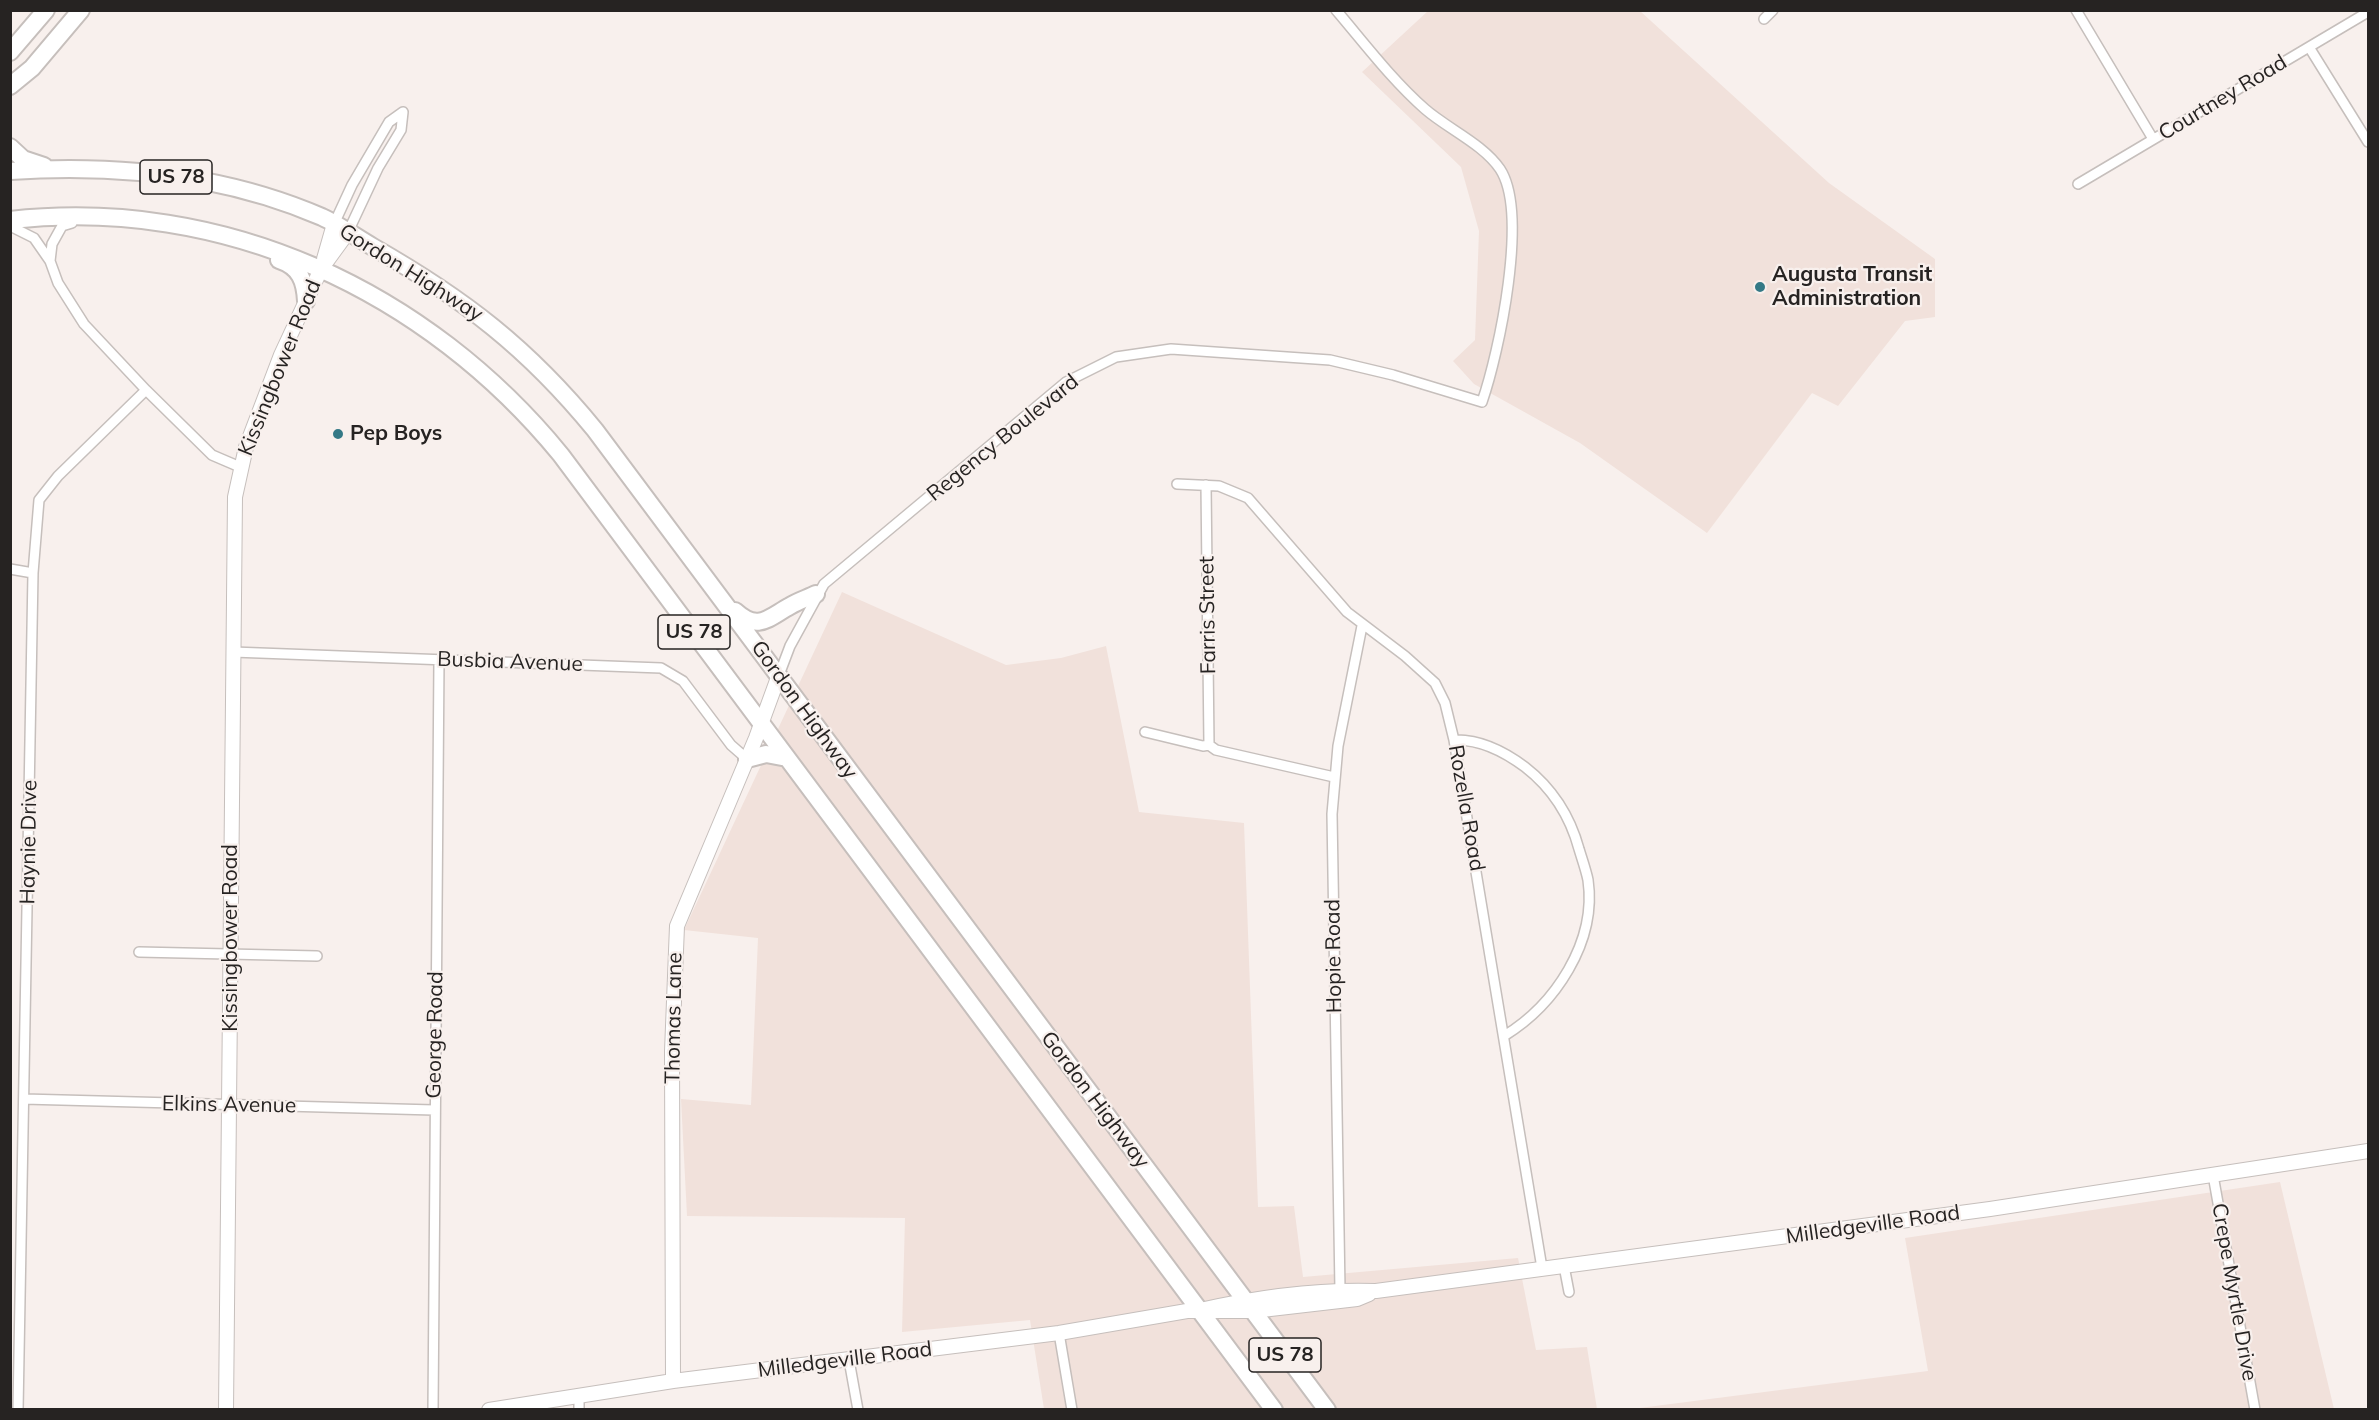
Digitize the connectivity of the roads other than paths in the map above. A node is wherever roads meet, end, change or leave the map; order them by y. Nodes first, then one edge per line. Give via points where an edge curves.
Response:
1 (46, 10) edge
2 (1336, 10) edge
3 (1773, 10) edge
4 (2076, 10) edge
5 (81, 11) edge
6 (2368, 12) edge
7 (1764, 19) dead end
8 (2309, 47) junction
9 (10, 52) edge
10 (10, 86) edge
11 (2153, 139) junction
12 (2368, 142) edge
13 (10, 147) edge
14 (59, 169) junction
15 (10, 171) edge
16 (2078, 184) dead end
17 (96, 217) junction
18 (10, 220) edge
19 (10, 226) edge
20 (341, 228) junction
21 (203, 230) junction
22 (50, 261) junction
23 (321, 269) junction
24 (306, 301) junction
25 (146, 390) junction
26 (240, 467) junction
27 (1177, 484) dead end
28 (1206, 485) junction
29 (10, 569) edge
30 (33, 573) junction
31 (816, 594) junction
32 (726, 604) junction
33 (1362, 626) junction
34 (232, 652) junction
35 (440, 660) junction
36 (779, 675) junction
37 (762, 723) junction
38 (1145, 732) dead end
39 (1454, 740) junction
40 (1209, 745) junction
41 (787, 758) junction
42 (747, 759) junction
43 (1334, 777) junction
44 (139, 952) dead end
45 (231, 953) junction
46 (317, 956) dead end
47 (1504, 1036) junction
48 (24, 1100) junction
49 (230, 1105) junction
50 (434, 1110) junction
51 (2368, 1151) edge
52 (2213, 1175) junction
53 (1564, 1266) junction
54 (1542, 1268) junction
55 (1340, 1290) junction
56 (1376, 1291) junction
57 (1569, 1292) dead end
58 (1249, 1306) junction
59 (1200, 1310) junction
60 (1059, 1333) junction
61 (849, 1360) junction
62 (673, 1381) junction
63 (579, 1403) edge
64 (18, 1410) edge
65 (226, 1410) edge
66 (433, 1410) edge
67 (489, 1410) edge
68 (858, 1410) edge
69 (1072, 1410) edge
70 (1274, 1410) edge
71 (1327, 1410) edge
72 (2255, 1410) edge

1 - 9 highway
2 - 31 street, Regency Boulevard via 1400,85 1488,156 1504,178 1512,220 1506,303 1496,359 1482,402 1330,360 1172,349 1116,357 1066,382
3 - 7 street
4 - 11 street
5 - 10 highway via 32,68
6 - 8 street, Courtney Road
8 - 11 street, Courtney Road
8 - 12 street
11 - 16 street, Courtney Road
13 - 14 highway via 35,165
14 - 15 highway, Gordon Highway / US 78
14 - 20 highway, Gordon Highway / US 78 via 112,170 185,179 253,194
17 - 18 highway, Gordon Highway / US 78
17 - 21 highway, Gordon Highway / US 78
17 - 22 street via 62,226 52,244
19 - 22 street, Kissingbower Road via 34,238
20 - 20 street, Kissingbower Road via 352,185 389,122 403,112 401,130
20 - 23 street, Kissingbower Road
20 - 32 highway, Gordon Highway / US 78 via 453,295 548,375 595,430
21 - 23 highway, Gordon Highway / US 78 via 272,249
21 - 24 highway via 287,263 302,277
22 - 25 street, Kissingbower Road via 58,283 84,324
23 - 24 street, Kissingbower Road
23 - 37 highway, Gordon Highway / US 78 via 402,312 461,353 501,389 561,455
24 - 26 street, Kissingbower Road via 281,355
25 - 26 street, Kissingbower Road via 212,454
25 - 30 street, Haynie Drive via 58,476 39,500
26 - 34 street, Kissingbower Road via 235,497
27 - 28 street, Rozella Road
28 - 33 street, Rozella Road via 1230,489 1248,498
28 - 40 street, Farris Street
29 - 30 street
30 - 48 street, Haynie Drive
31 - 32 highway via 761,621 744,619
31 - 36 street, Regency Boulevard
32 - 36 highway, Gordon Highway / US 78
33 - 39 street, Rozella Road via 1435,683 1445,703
33 - 43 street, Hopie Road
34 - 35 street, Busbia Avenue
34 - 45 street, Kissingbower Road
35 - 42 street, Busbia Avenue via 661,668 683,681 731,745
35 - 50 street, George Road
36 - 37 street, Thomas Lane
36 - 58 highway, Gordon Highway / US 78
37 - 41 highway, Gordon Highway / US 78
37 - 42 street, Thomas Lane
38 - 40 street
39 - 47 street, Rozella Road
39 - 47 street via 1478,742 1506,754 1535,775 1551,792 1572,828 1588,880 1583,932 1567,973 1539,1009
40 - 43 street
41 - 42 highway via 766,754
41 - 59 highway, Gordon Highway / US 78
42 - 62 street, Thomas Lane via 677,926 672,1051
43 - 55 street, Hopie Road
44 - 45 street
45 - 46 street
45 - 49 street, Kissingbower Road
47 - 54 street, Rozella Road
48 - 49 street, Elkins Avenue
48 - 64 street, Haynie Drive
49 - 50 street, Elkins Avenue
49 - 65 street, Kissingbower Road
50 - 66 street, George Road
51 - 52 street, Milledgeville Road
52 - 53 street, Milledgeville Road
52 - 72 street, Crepe Myrtle Drive
53 - 54 street, Milledgeville Road
53 - 57 street
54 - 56 street, Milledgeville Road
55 - 56 street, Milledgeville Road
55 - 58 street, Milledgeville Road
56 - 58 street, Milledgeville Road via 1357,1299
58 - 59 street, Milledgeville Road
58 - 71 highway, Gordon Highway / US 78
59 - 60 street, Milledgeville Road
59 - 70 highway, Gordon Highway / US 78
60 - 61 street, Milledgeville Road
60 - 69 street
61 - 62 street, Milledgeville Road
61 - 68 street
62 - 63 street, Milledgeville Road
63 - 67 street, Milledgeville Road

